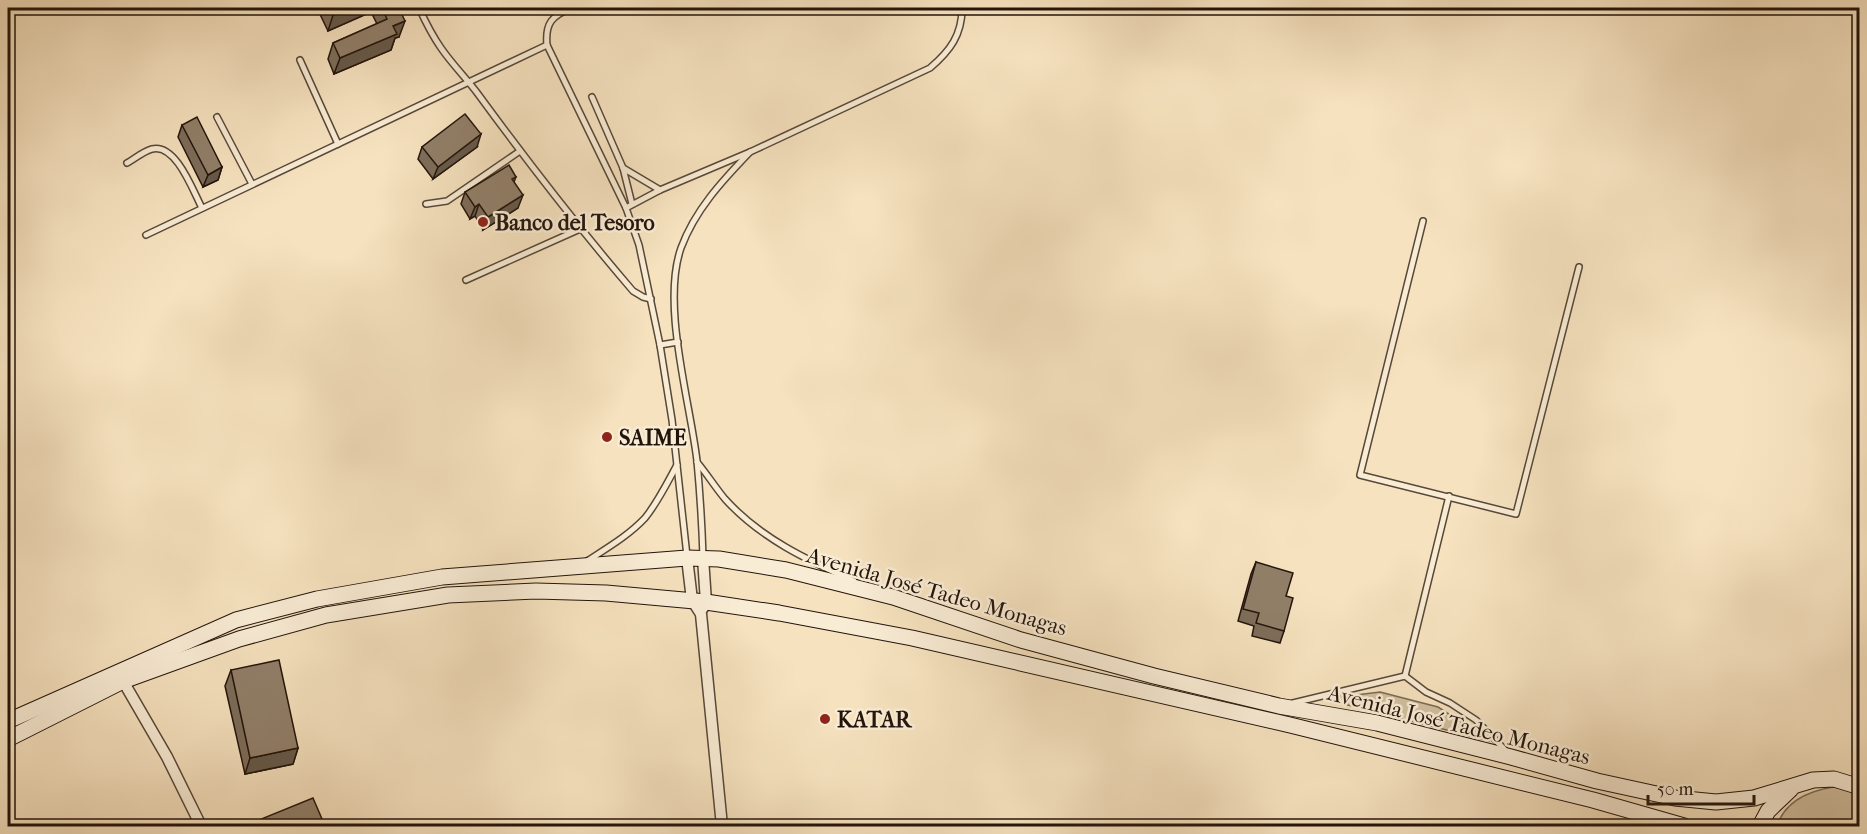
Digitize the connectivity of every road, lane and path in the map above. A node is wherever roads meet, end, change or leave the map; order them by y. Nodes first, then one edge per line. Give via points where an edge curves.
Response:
1 (419, 8) edge
2 (571, 8) edge
3 (962, 8) edge
4 (547, 45) junction
5 (300, 60) dead end
6 (470, 82) junction
7 (592, 97) dead end
8 (217, 117) dead end
9 (338, 144) junction
10 (520, 151) junction
11 (750, 152) junction
12 (127, 163) dead end
13 (623, 168) junction
14 (252, 184) junction
15 (660, 190) junction
16 (426, 204) dead end
17 (629, 206) junction
18 (202, 208) junction
19 (1423, 221) dead end
20 (580, 229) junction
21 (146, 235) dead end
22 (1579, 267) dead end
23 (466, 280) dead end
24 (651, 299) junction
25 (678, 342) junction
26 (660, 345) junction
27 (696, 460) junction
28 (678, 463) junction
29 (1449, 496) junction
30 (687, 558) junction
31 (703, 558) junction
32 (581, 565) junction
33 (892, 597) junction
34 (700, 605) junction
35 (1405, 676) junction
36 (123, 681) junction
37 (1280, 706) junction
38 (8, 721) edge
39 (8, 739) edge
40 (1511, 757) junction
41 (1795, 785) junction
42 (1860, 787) edge
43 (201, 826) edge
44 (722, 826) edge
45 (1684, 826) edge
46 (1760, 826) edge

1 - 6 lane via 441,49
2 - 4 lane via 549,23
3 - 11 lane via 958,34 948,53 930,68
4 - 6 lane
4 - 17 lane
5 - 9 lane
6 - 9 lane
6 - 10 lane
7 - 13 lane
8 - 14 lane
9 - 14 lane
10 - 16 lane via 447,201
10 - 20 lane
11 - 15 lane
11 - 25 lane via 705,203 681,250 674,282
12 - 18 lane via 152,149 165,149 175,158
13 - 15 lane
13 - 17 lane
14 - 18 lane
15 - 17 lane
17 - 24 lane
18 - 21 lane
19 - 29 lane via 1360,475
20 - 23 lane
20 - 24 lane via 633,291
22 - 29 lane via 1516,514
24 - 26 lane
25 - 26 lane
25 - 27 lane
26 - 28 lane
27 - 31 lane
27 - 33 lane via 725,499 760,531 811,562
28 - 30 lane
28 - 32 lane via 645,518
29 - 35 lane
30 - 31 main road, Avenida José Tadeo Monagas
30 - 32 main road, Avenida José Tadeo Monagas
30 - 34 street
31 - 33 main road, Avenida José Tadeo Monagas via 786,570
31 - 34 street
32 - 38 main road, Avenida José Tadeo Monagas via 442,577 316,599 236,620
33 - 37 main road, Avenida José Tadeo Monagas via 1032,643
34 - 36 main road, Avenida José Tadeo Monagas via 606,593 448,595 326,615 239,639
34 - 44 street
34 - 45 main road, Avenida José Tadeo Monagas via 779,613 912,638 1158,694 1593,800
35 - 37 lane
35 - 40 lane via 1476,720
36 - 39 main road, Avenida José Tadeo Monagas
36 - 43 street
37 - 40 main road, Avenida José Tadeo Monagas via 1377,723
40 - 41 main road, Avenida José Tadeo Monagas via 1675,798 1716,802 1754,798
41 - 42 main road, Avenida José Tadeo Monagas via 1834,779
41 - 46 main road via 1778,800

